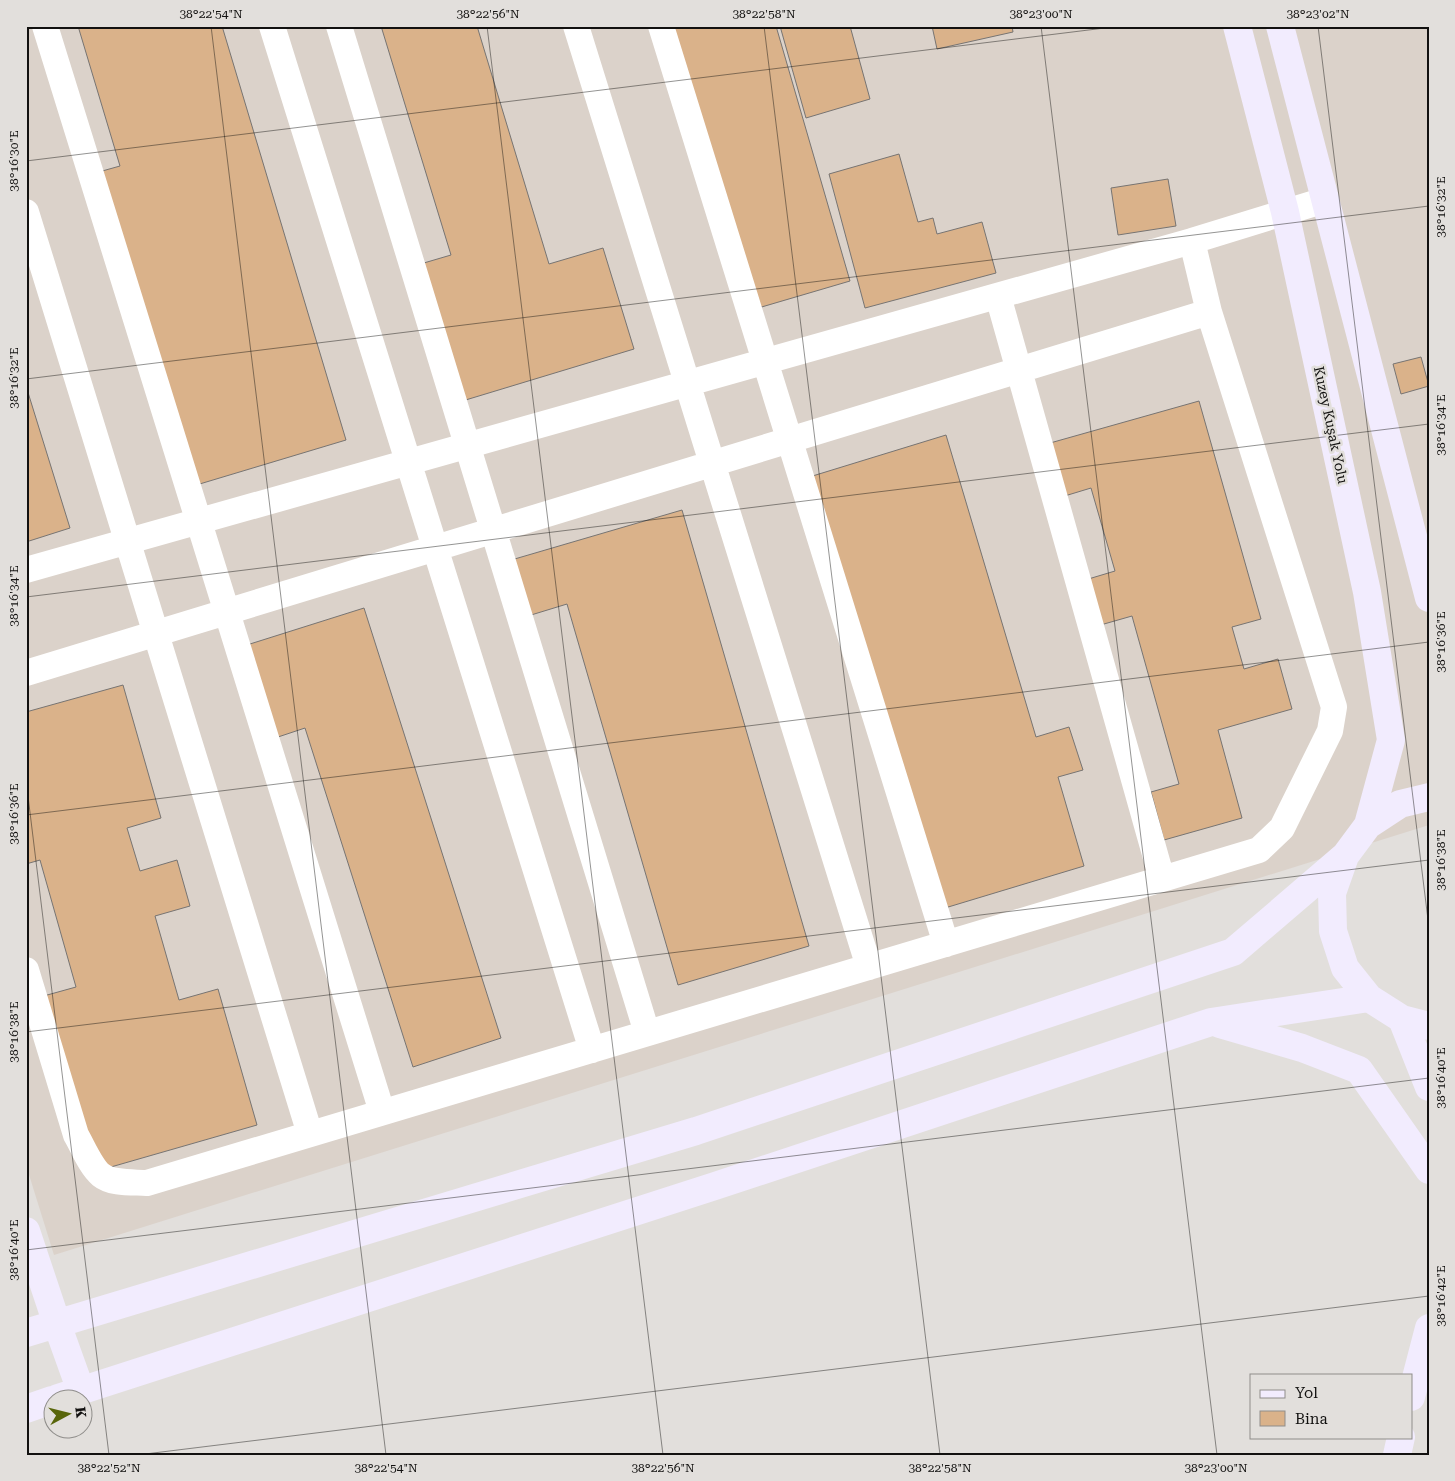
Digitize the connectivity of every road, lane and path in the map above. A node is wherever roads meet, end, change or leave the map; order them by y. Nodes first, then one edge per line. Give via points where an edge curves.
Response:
1 (45, 26) edge
2 (272, 26) edge
3 (340, 26) edge
4 (576, 26) edge
5 (661, 26) edge
6 (1237, 26) edge
7 (1280, 26) edge
8 (1325, 200) junction
9 (26, 212) edge
10 (1285, 212) junction
11 (1192, 241) junction
12 (998, 296) junction
13 (1209, 312) junction
14 (765, 362) junction
15 (1018, 370) junction
16 (688, 384) junction
17 (789, 440) junction
18 (468, 446) junction
19 (408, 462) junction
20 (712, 464) junction
21 (199, 522) junction
22 (493, 530) junction
23 (128, 542) junction
24 (435, 548) junction
25 (26, 570) edge
26 (1429, 598) edge
27 (227, 612) junction
28 (156, 634) junction
29 (26, 673) edge
30 (1429, 797) edge
31 (1368, 825) junction
32 (1345, 856) junction
33 (1162, 879) junction
34 (946, 944) junction
35 (869, 967) junction
36 (26, 970) edge
37 (1369, 998) junction
38 (1402, 1019) junction
39 (1211, 1022) junction
40 (1429, 1026) edge
41 (647, 1033) junction
42 (592, 1050) junction
43 (1429, 1087) edge
44 (382, 1112) junction
45 (310, 1134) junction
46 (1429, 1170) edge
47 (26, 1231) edge
48 (57, 1324) junction
49 (1429, 1328) edge
50 (26, 1333) edge
51 (68, 1388) edge
52 (91, 1388) edge
53 (1412, 1394) edge
54 (42, 1403) edge
55 (26, 1409) edge
56 (1401, 1438) edge
57 (1397, 1455) edge

1 - 21 street
2 - 19 street
3 - 18 street
4 - 16 street
5 - 14 street
6 - 10 main road, Kuzey Kuşak Yolu
7 - 8 main road
8 - 10 street
8 - 26 main road
9 - 23 street
10 - 11 street
10 - 31 main road, Kuzey Kuşak Yolu via 1367,592 1391,740
11 - 12 street
11 - 13 street
12 - 14 street
12 - 15 street
13 - 15 street
13 - 33 street via 1334,707 1330,731 1282,828 1259,850
14 - 16 street
14 - 17 street
15 - 17 street
15 - 33 street
16 - 18 street
16 - 20 street
17 - 20 street
17 - 34 street
18 - 19 street
18 - 22 street
19 - 21 street
19 - 24 street
20 - 22 street
20 - 35 street
21 - 23 street
21 - 27 street
22 - 24 street
22 - 41 street
23 - 25 street
23 - 28 street
24 - 27 street
24 - 42 street
27 - 28 street
27 - 44 street
28 - 29 street
28 - 45 street
30 - 31 main road via 1400,804
31 - 32 main road
32 - 37 main road via 1332,893 1332,931 1346,968
32 - 48 main road via 1233,952 696,1131
33 - 34 street
34 - 35 street
35 - 41 street
36 - 45 street via 76,1135 102,1175 118,1181 147,1183
37 - 38 main road
37 - 39 main road
38 - 40 main road
38 - 43 main road
39 - 46 main road via 1302,1048 1358,1070
39 - 52 main road
41 - 42 street
42 - 44 street
44 - 45 street
47 - 48 main road
48 - 50 main road
48 - 51 main road
49 - 53 main road
54 - 55 main road
56 - 57 main road

